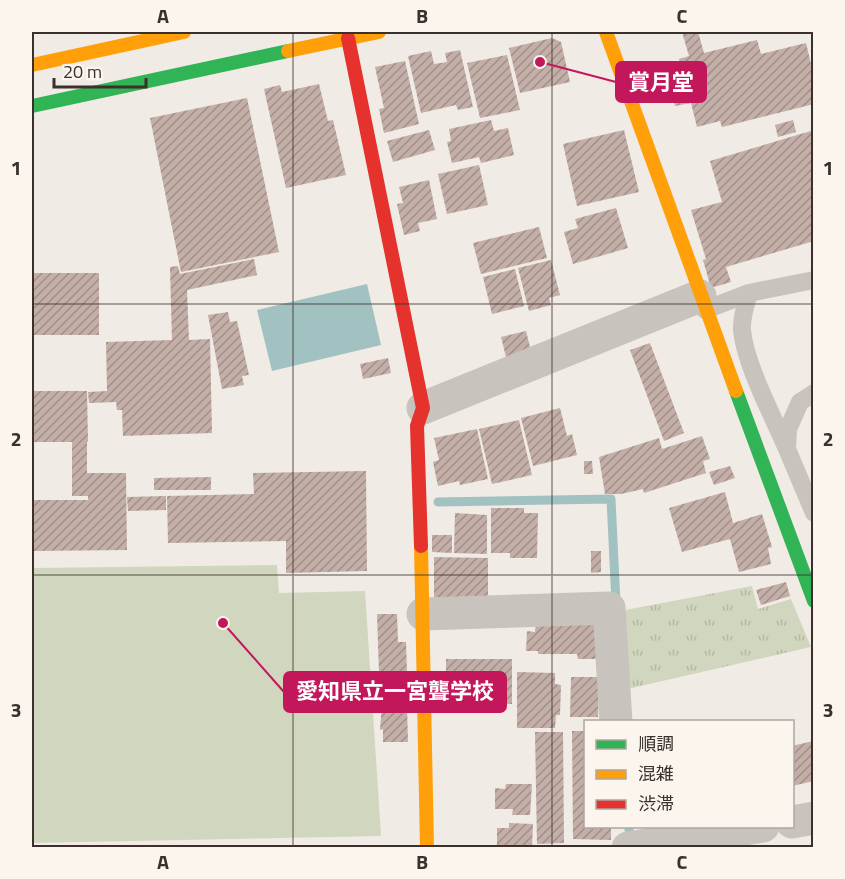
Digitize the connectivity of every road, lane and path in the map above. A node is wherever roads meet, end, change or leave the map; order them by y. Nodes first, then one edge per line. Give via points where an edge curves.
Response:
1 (184, 32) edge
2 (379, 32) edge
3 (606, 32) edge
4 (348, 38) junction
5 (32, 65) edge
6 (32, 106) edge
7 (813, 280) edge
8 (749, 293) junction
9 (702, 303) junction
10 (813, 393) edge
11 (423, 408) junction
12 (787, 449) junction
13 (813, 513) edge
14 (813, 601) edge
15 (423, 614) junction
16 (616, 720) edge
17 (813, 818) edge
18 (794, 822) edge
19 (622, 828) edge
20 (750, 828) edge
21 (427, 848) edge
22 (626, 848) edge

1 - 5 main road
2 - 4 main road
3 - 9 main road
4 - 6 main road
4 - 11 main road
7 - 8 lane
8 - 9 lane
8 - 12 lane via 741,329
9 - 11 street
9 - 14 main road
10 - 12 lane via 800,402 788,429
11 - 15 main road via 417,426
12 - 13 lane
15 - 16 street via 609,608
15 - 21 main road
17 - 18 street
19 - 22 street
20 - 22 street

